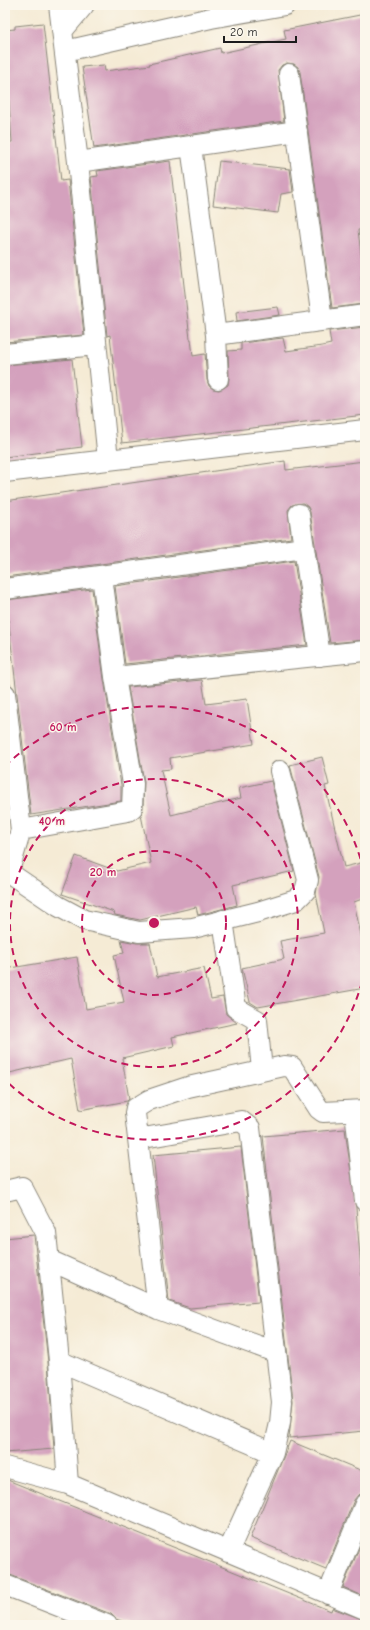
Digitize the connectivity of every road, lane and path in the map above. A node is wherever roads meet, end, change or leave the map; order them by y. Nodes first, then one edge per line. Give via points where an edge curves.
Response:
1 (59, 5) edge
2 (84, 5) edge
3 (285, 5) edge
4 (63, 30) junction
5 (65, 52) junction
6 (289, 74) dead end
7 (297, 131) junction
8 (191, 146) junction
9 (78, 162) junction
10 (365, 315) edge
11 (322, 320) junction
12 (216, 335) junction
13 (96, 345) junction
14 (5, 354) edge
15 (218, 379) dead end
16 (365, 430) edge
17 (108, 460) junction
18 (5, 472) edge
19 (299, 514) dead end
20 (304, 548) junction
21 (102, 576) junction
22 (5, 589) edge
23 (365, 651) edge
24 (320, 656) junction
25 (115, 677) junction
26 (5, 694) edge
27 (280, 771) dead end
28 (20, 830) junction
29 (7, 870) edge
30 (223, 920) junction
31 (262, 1070) junction
32 (360, 1110) edge
33 (138, 1138) junction
34 (5, 1191) edge
35 (365, 1201) edge
36 (49, 1260) junction
37 (158, 1309) junction
38 (275, 1352) junction
39 (59, 1361) junction
40 (273, 1453) junction
41 (5, 1467) edge
42 (68, 1484) junction
43 (365, 1504) edge
44 (228, 1552) junction
45 (5, 1586) edge
46 (328, 1594) junction
47 (365, 1609) edge
48 (106, 1625) edge

1 - 4 street
2 - 4 street
3 - 5 street via 211,18
4 - 5 street
5 - 9 street
6 - 7 street
7 - 8 street
7 - 11 street
8 - 9 street
8 - 12 street
9 - 13 street
10 - 11 street
11 - 12 street
12 - 15 street
13 - 14 street
13 - 17 street
16 - 17 street
17 - 18 street
19 - 20 street
20 - 21 street
20 - 24 street
21 - 22 street
21 - 25 street
23 - 24 street
24 - 25 street
25 - 28 street via 133,784 132,808 128,811
26 - 28 street
27 - 30 street via 305,865 308,880 306,891 296,900
28 - 29 street
29 - 30 street via 58,906 84,920 118,928 139,932 193,928
30 - 31 street via 236,1008 257,1020
31 - 32 street via 292,1067 323,1112
31 - 33 street via 188,1087 140,1104 135,1113
32 - 35 street
33 - 37 street
33 - 38 street via 241,1121 250,1128
34 - 36 street via 22,1187 44,1225
36 - 37 street
36 - 39 street
37 - 38 street
38 - 40 street via 282,1402
39 - 40 street
39 - 42 street
40 - 44 street
41 - 42 street
42 - 44 street
43 - 46 street
44 - 46 street
45 - 48 street
46 - 47 street

